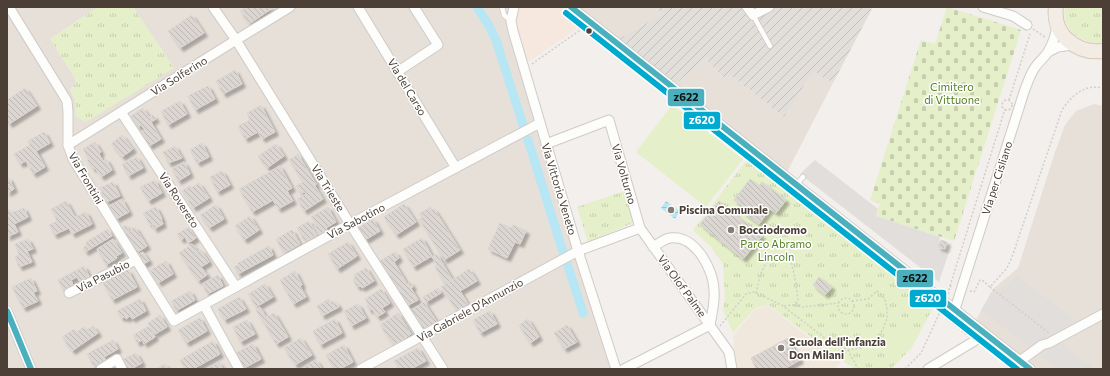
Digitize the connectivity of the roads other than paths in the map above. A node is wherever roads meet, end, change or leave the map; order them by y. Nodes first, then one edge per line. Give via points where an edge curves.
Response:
1 (213, 7) edge
2 (288, 7) edge
3 (358, 7) edge
4 (414, 7) edge
5 (502, 7) edge
6 (514, 7) edge
7 (570, 7) edge
8 (747, 7) edge
9 (769, 7) edge
10 (983, 7) edge
11 (1002, 7) edge
12 (1056, 7) edge
13 (13, 8) edge
14 (753, 15) junction
15 (1013, 16) junction
16 (511, 21) junction
17 (1057, 23) junction
18 (1027, 25) dead end
19 (236, 40) junction
20 (1072, 45) junction
21 (770, 46) dead end
22 (1103, 51) edge
23 (1048, 52) junction
24 (397, 72) junction
25 (121, 112) junction
26 (540, 123) junction
27 (546, 144) junction
28 (68, 145) junction
29 (456, 168) junction
30 (803, 177) dead end
31 (796, 185) junction
32 (350, 224) junction
33 (640, 228) junction
34 (653, 247) junction
35 (578, 251) junction
36 (136, 260) junction
37 (236, 287) junction
38 (70, 293) dead end
39 (204, 305) junction
40 (955, 310) junction
41 (7, 311) edge
42 (1103, 314) edge
43 (174, 321) joint
44 (10, 326) edge
45 (713, 328) junction
46 (986, 334) junction
47 (422, 337) junction
48 (1020, 361) junction
49 (31, 369) edge
50 (101, 369) edge
51 (122, 369) edge
52 (239, 369) edge
53 (361, 369) edge
54 (443, 369) edge
55 (616, 369) edge
56 (624, 369) edge
57 (732, 369) edge
58 (928, 369) edge
59 (1030, 369) edge

1 - 19 street, Via Trieste
2 - 19 street, Via Solferino
3 - 24 street, Via del Carso
4 - 24 street via 438,45
5 - 16 lane via 504,15
6 - 16 street, Via Vittorio Veneto
7 - 31 street
8 - 14 street
9 - 14 street
10 - 15 street
11 - 15 lane
12 - 17 main road
13 - 28 street, Via Frontini via 67,101
14 - 21 lane
15 - 18 street
16 - 26 street, Via Vittorio Veneto
17 - 20 main road
17 - 23 street, Via per Cisliano via 1056,34
19 - 25 street, Via Solferino
19 - 32 street, Via Trieste
20 - 22 main road via 1083,50
20 - 23 street
23 - 40 street, Via per Cisliano via 1039,60 1025,89
24 - 29 street, Via del Carso
25 - 28 street, Via Solferino
25 - 37 street, Via Rovereto
26 - 27 street, Via Vittorio Veneto
26 - 29 street, Via Sabotino
27 - 33 street, Via Volturno via 609,120
27 - 35 street, Via Vittorio Veneto
28 - 36 street, Via Frontini via 73,159
29 - 32 street, Via Sabotino
30 - 31 lane
31 - 40 street
32 - 37 street, Via Sabotino
32 - 47 street, Via Trieste
33 - 34 street, Via Olof Palme
33 - 35 street
34 - 45 street, Via Olof Palme
34 - 45 street, Via Olof Palme via 668,238 682,238 696,248 706,261 712,276 714,292
35 - 47 street, Via Gabriele D'Annunzio
35 - 55 street, Via Vittorio Veneto
36 - 38 street, Via Pasubio
36 - 43 street, Via Frontini
37 - 39 street, Via Sabotino
39 - 43 street, Via Sabotino
39 - 52 street
40 - 46 street
41 - 44 street
42 - 48 street via 1049,343 1042,344
44 - 49 street
45 - 56 street
45 - 57 street, Via Olof Palme via 729,352
46 - 48 street
46 - 58 street
47 - 53 street, Via Gabriele D'Annunzio
47 - 54 street, Via Trieste
48 - 59 street
50 - 51 street via 117,359

